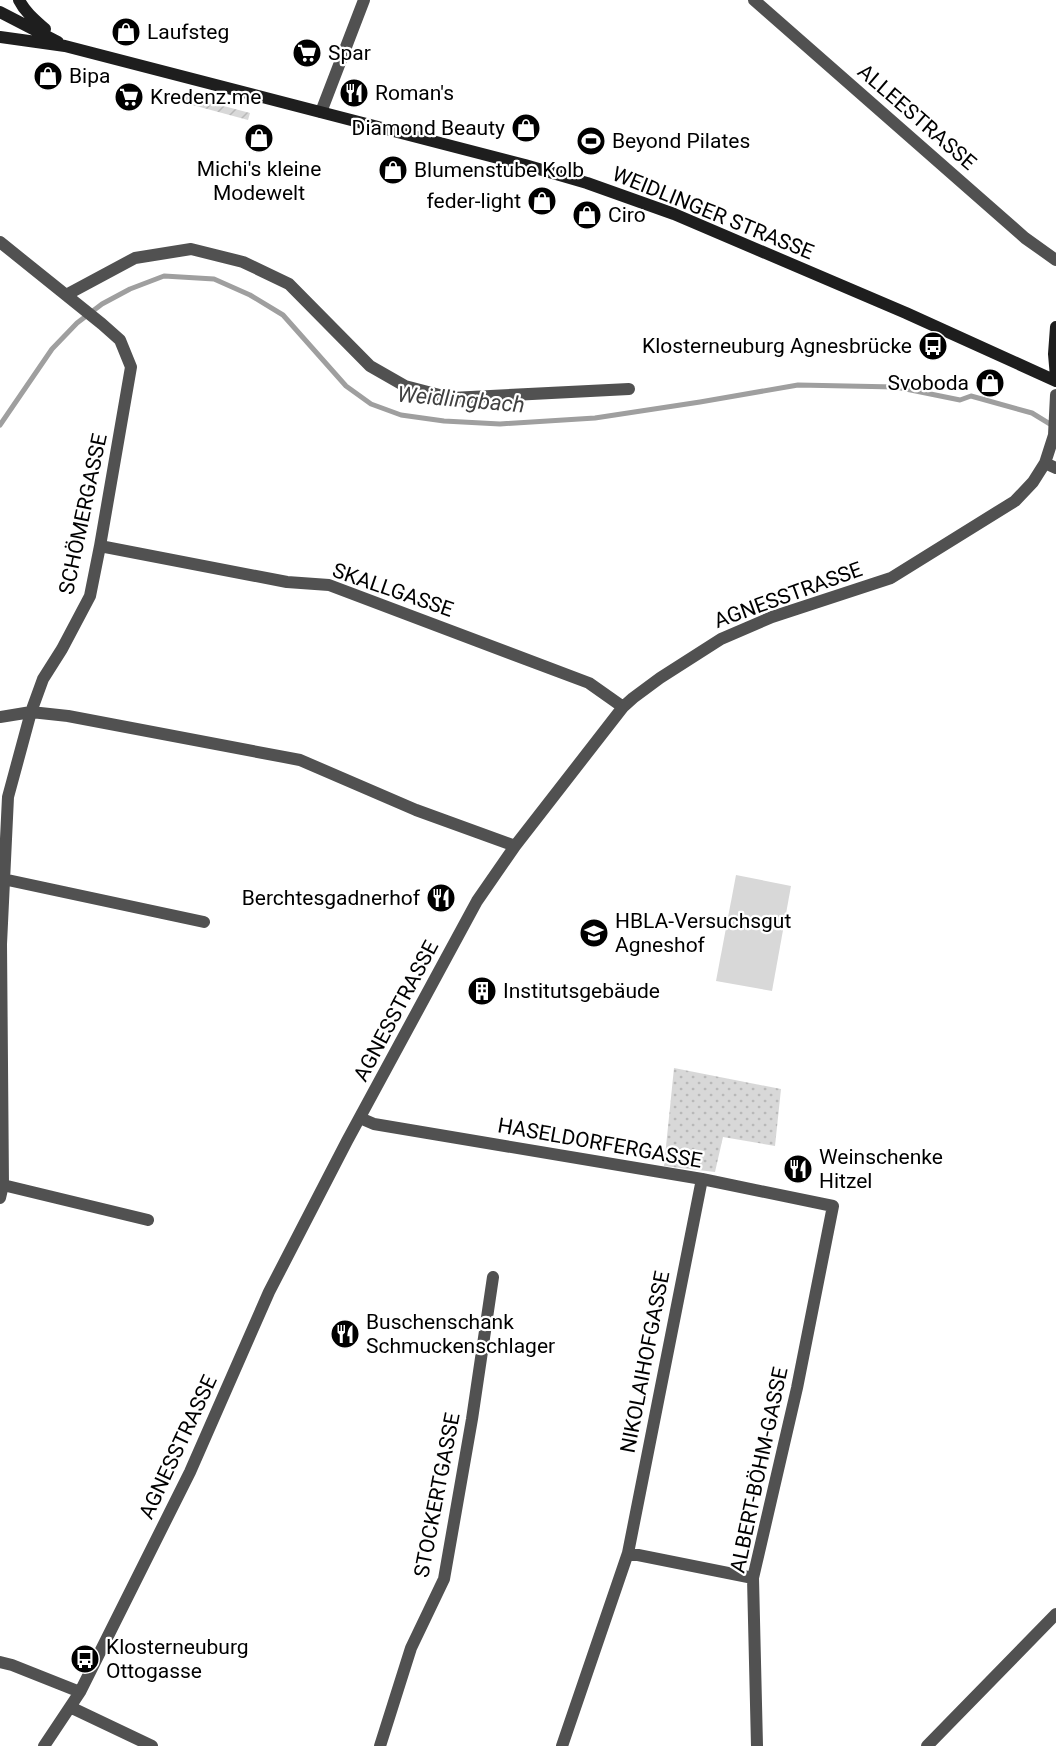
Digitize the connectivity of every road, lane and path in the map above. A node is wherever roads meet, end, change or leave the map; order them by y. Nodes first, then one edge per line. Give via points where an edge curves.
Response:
1 (19, 0) edge
2 (364, 0) edge
3 (754, 0) edge
4 (0, 12) edge
5 (0, 37) edge
6 (64, 46) junction
7 (321, 112) junction
8 (0, 242) edge
9 (1056, 260) edge
10 (69, 297) junction
11 (1056, 327) edge
12 (1056, 379) edge
13 (629, 389) dead end
14 (1056, 395) edge
15 (1056, 413) edge
16 (1050, 466) edge
17 (100, 546) junction
18 (623, 707) junction
19 (31, 712) junction
20 (0, 717) edge
21 (515, 846) junction
22 (3, 879) junction
23 (204, 922) dead end
24 (360, 1118) junction
25 (702, 1179) junction
26 (1, 1191) edge
27 (833, 1206) joint
28 (148, 1220) dead end
29 (493, 1277) dead end
30 (628, 1553) junction
31 (753, 1578) junction
32 (1056, 1614) edge
33 (0, 1662) edge
34 (80, 1692) junction
35 (70, 1707) junction
36 (44, 1746) edge
37 (152, 1746) edge
38 (381, 1746) edge
39 (562, 1746) edge
40 (757, 1746) edge
41 (927, 1746) edge

1 - 6 main road via 32,18
2 - 7 street
3 - 9 street, ALLEESTRASSE via 1025,238
4 - 6 main road, WEIDLINGER STRASSE
5 - 6 main road, WEIDLINGER STRASSE
6 - 7 main road, WEIDLINGER STRASSE
7 - 12 main road, WEIDLINGER STRASSE via 525,165 625,196
8 - 10 street, SCHÖMERGASSE
10 - 13 street via 135,258 191,249 243,262 289,284 370,366 405,386 451,398
10 - 17 street, SCHÖMERGASSE via 120,340 131,367
11 - 12 main road
14 - 15 street
15 - 16 street, AGNESSTRASSE
16 - 18 street, AGNESSTRASSE via 1015,501 898,575 733,633 660,678
17 - 18 street, SKALLGASSE via 287,582 329,585 589,683
17 - 19 street, SCHÖMERGASSE via 90,596 43,679
18 - 21 street, AGNESSTRASSE
19 - 20 street
19 - 21 street via 300,760 416,810
19 - 22 street, SCHÖMERGASSE via 8,797
21 - 24 street, AGNESSTRASSE via 477,901
22 - 23 street
22 - 26 street, SCHÖMERGASSE
24 - 25 street, HASELDORFERGASSE via 374,1124
24 - 34 street, AGNESSTRASSE via 269,1292 190,1472
25 - 27 street, HASELDORFERGASSE
25 - 30 street, NIKOLAIHOFGASSE
26 - 28 street
27 - 31 street, ALBERT-BÖHM-GASSE via 797,1388
29 - 38 street, STOCKERTGASSE via 444,1579 411,1648
30 - 31 street
30 - 39 street, NIKOLAIHOFGASSE
31 - 40 street, ALBERT-BÖHM-GASSE
32 - 41 street
33 - 34 street
34 - 35 street, AGNESSTRASSE
35 - 36 street, AGNESSTRASSE
35 - 37 street

